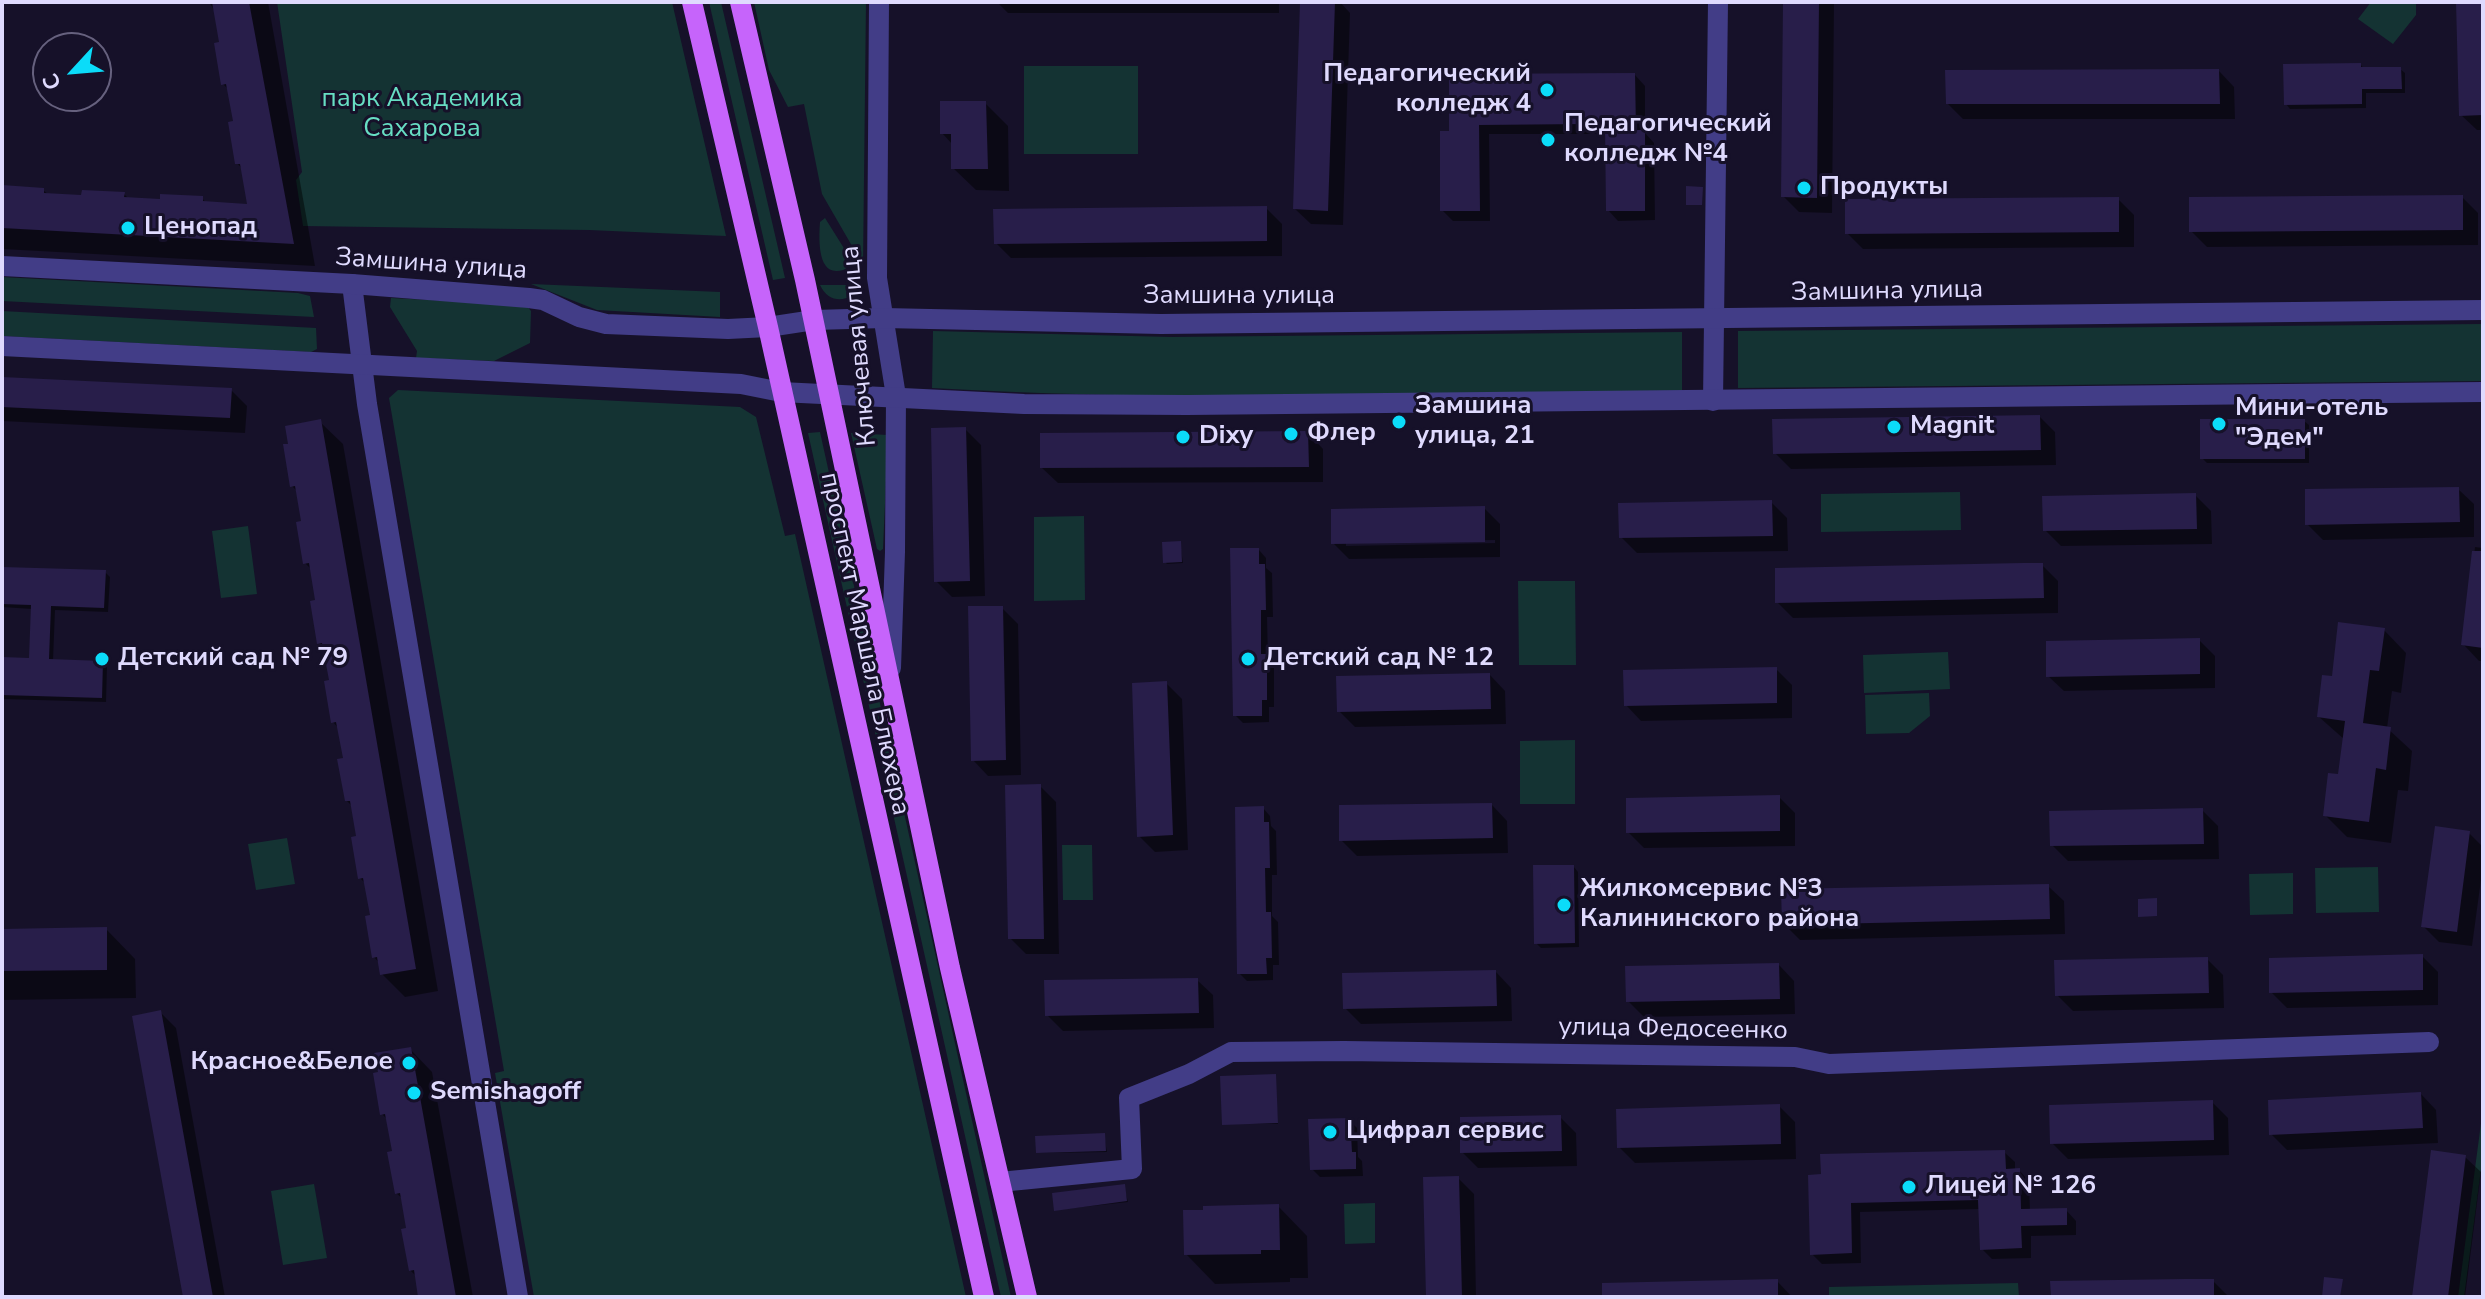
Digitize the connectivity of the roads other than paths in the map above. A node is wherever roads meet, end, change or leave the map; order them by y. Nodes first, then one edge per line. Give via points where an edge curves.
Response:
1 (692, 2) edge
2 (740, 2) edge
3 (879, 2) edge
4 (1718, 2) edge
5 (2, 266) edge
6 (352, 284) junction
7 (2483, 310) edge
8 (884, 318) junction
9 (814, 320) junction
10 (1714, 320) junction
11 (768, 327) junction
12 (2, 346) edge
13 (361, 365) junction
14 (781, 392) junction
15 (2483, 392) edge
16 (829, 393) junction
17 (896, 396) junction
18 (1713, 401) junction
19 (890, 687) junction
20 (2429, 1042) dead end
21 (1000, 1182) junction
22 (518, 1297) edge
23 (984, 1297) edge
24 (1027, 1297) edge

1 - 11 main road, проспект Маршала Блюхера
2 - 9 main road, проспект Маршала Блюхера
3 - 8 street, Ключевая улица via 877,270
4 - 10 street
5 - 6 street, Замшина улица
6 - 11 street, Замшина улица via 543,300 606,324
6 - 13 street
7 - 10 street, Замшина улица
8 - 9 street, Замшина улица
8 - 10 street, Замшина улица via 1161,324
8 - 17 street, Ключевая улица
9 - 11 street, Замшина улица
9 - 16 main road, проспект Маршала Блюхера
10 - 18 street
11 - 14 main road, проспект Маршала Блюхера
12 - 13 street
13 - 14 street via 741,384
13 - 22 street
14 - 16 street
14 - 23 main road, проспект Маршала Блюхера
15 - 18 street
16 - 17 street
16 - 19 main road, проспект Маршала Блюхера
17 - 18 street via 1024,404 1187,405
17 - 19 street, Ключевая улица
19 - 21 main road, проспект Маршала Блюхера
20 - 21 street, улица Федосеенко via 1829,1064 1795,1057 1231,1052 1129,1098 1132,1169
21 - 24 main road, проспект Маршала Блюхера

